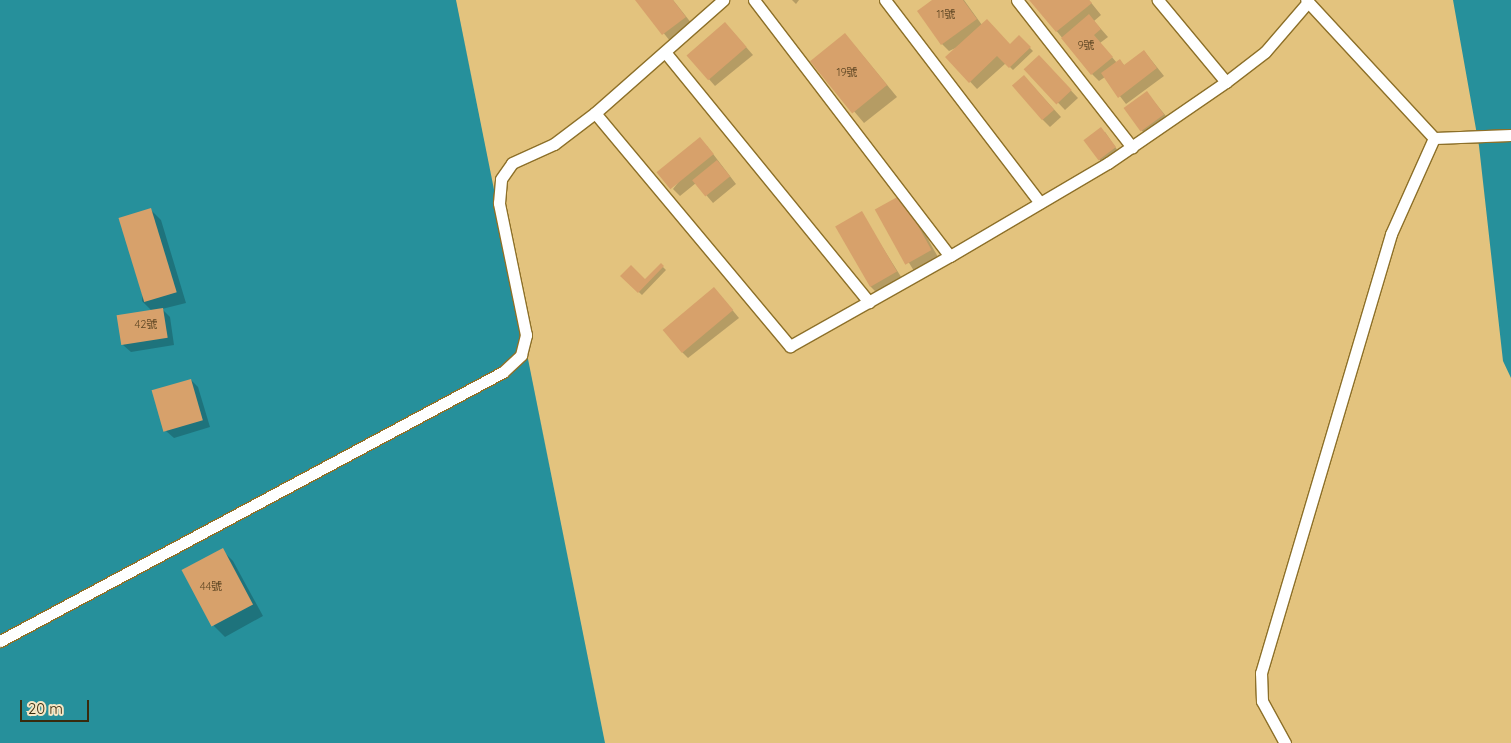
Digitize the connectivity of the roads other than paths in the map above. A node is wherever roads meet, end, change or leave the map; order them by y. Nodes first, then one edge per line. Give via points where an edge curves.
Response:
1 (724, 0) edge
2 (754, 0) edge
3 (885, 0) edge
4 (1018, 0) edge
5 (1158, 0) edge
6 (1307, 1) edge
7 (665, 52) junction
8 (1226, 82) junction
9 (595, 113) junction
10 (1511, 135) edge
11 (1434, 138) junction
12 (1132, 147) junction
13 (1040, 203) junction
14 (950, 256) junction
15 (869, 302) junction
16 (0, 641) edge
17 (1285, 743) edge

1 - 7 lane
2 - 14 lane
3 - 13 lane
4 - 12 lane
5 - 8 lane
6 - 8 lane via 1265,52
6 - 11 lane
7 - 9 lane
7 - 15 lane
8 - 12 lane
9 - 15 lane via 790,346
9 - 16 lane via 554,144 512,163 501,179 499,203 526,335 521,355 503,372
10 - 11 lane
11 - 17 lane via 1391,234 1261,673 1262,701
12 - 13 lane
13 - 14 lane
14 - 15 lane

